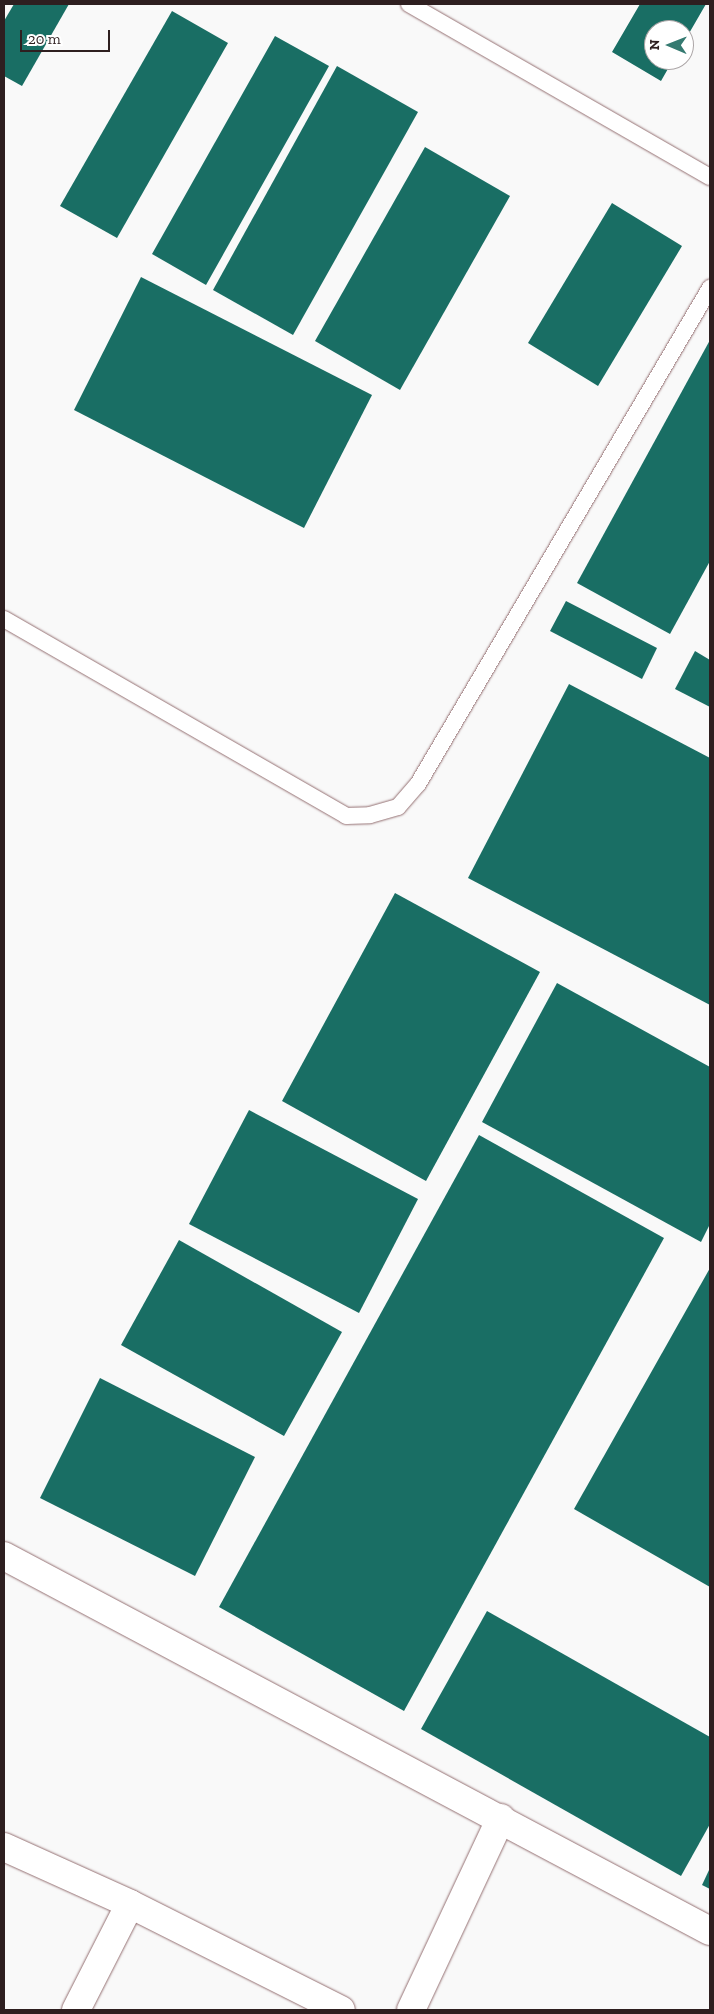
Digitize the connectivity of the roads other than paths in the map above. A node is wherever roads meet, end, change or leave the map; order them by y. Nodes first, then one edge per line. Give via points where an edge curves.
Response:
1 (409, 4) edge
2 (710, 177) edge
3 (710, 288) edge
4 (4, 618) edge
5 (4, 1556) edge
6 (501, 1818) junction
7 (4, 1847) edge
8 (130, 1904) junction
9 (710, 1931) edge
10 (76, 2010) edge
11 (341, 2010) edge
12 (411, 2010) edge

1 - 2 lane
3 - 4 lane via 423,775 398,807 370,815 346,816
5 - 6 street
6 - 9 street
6 - 12 street
7 - 8 street
8 - 10 street
8 - 11 street

